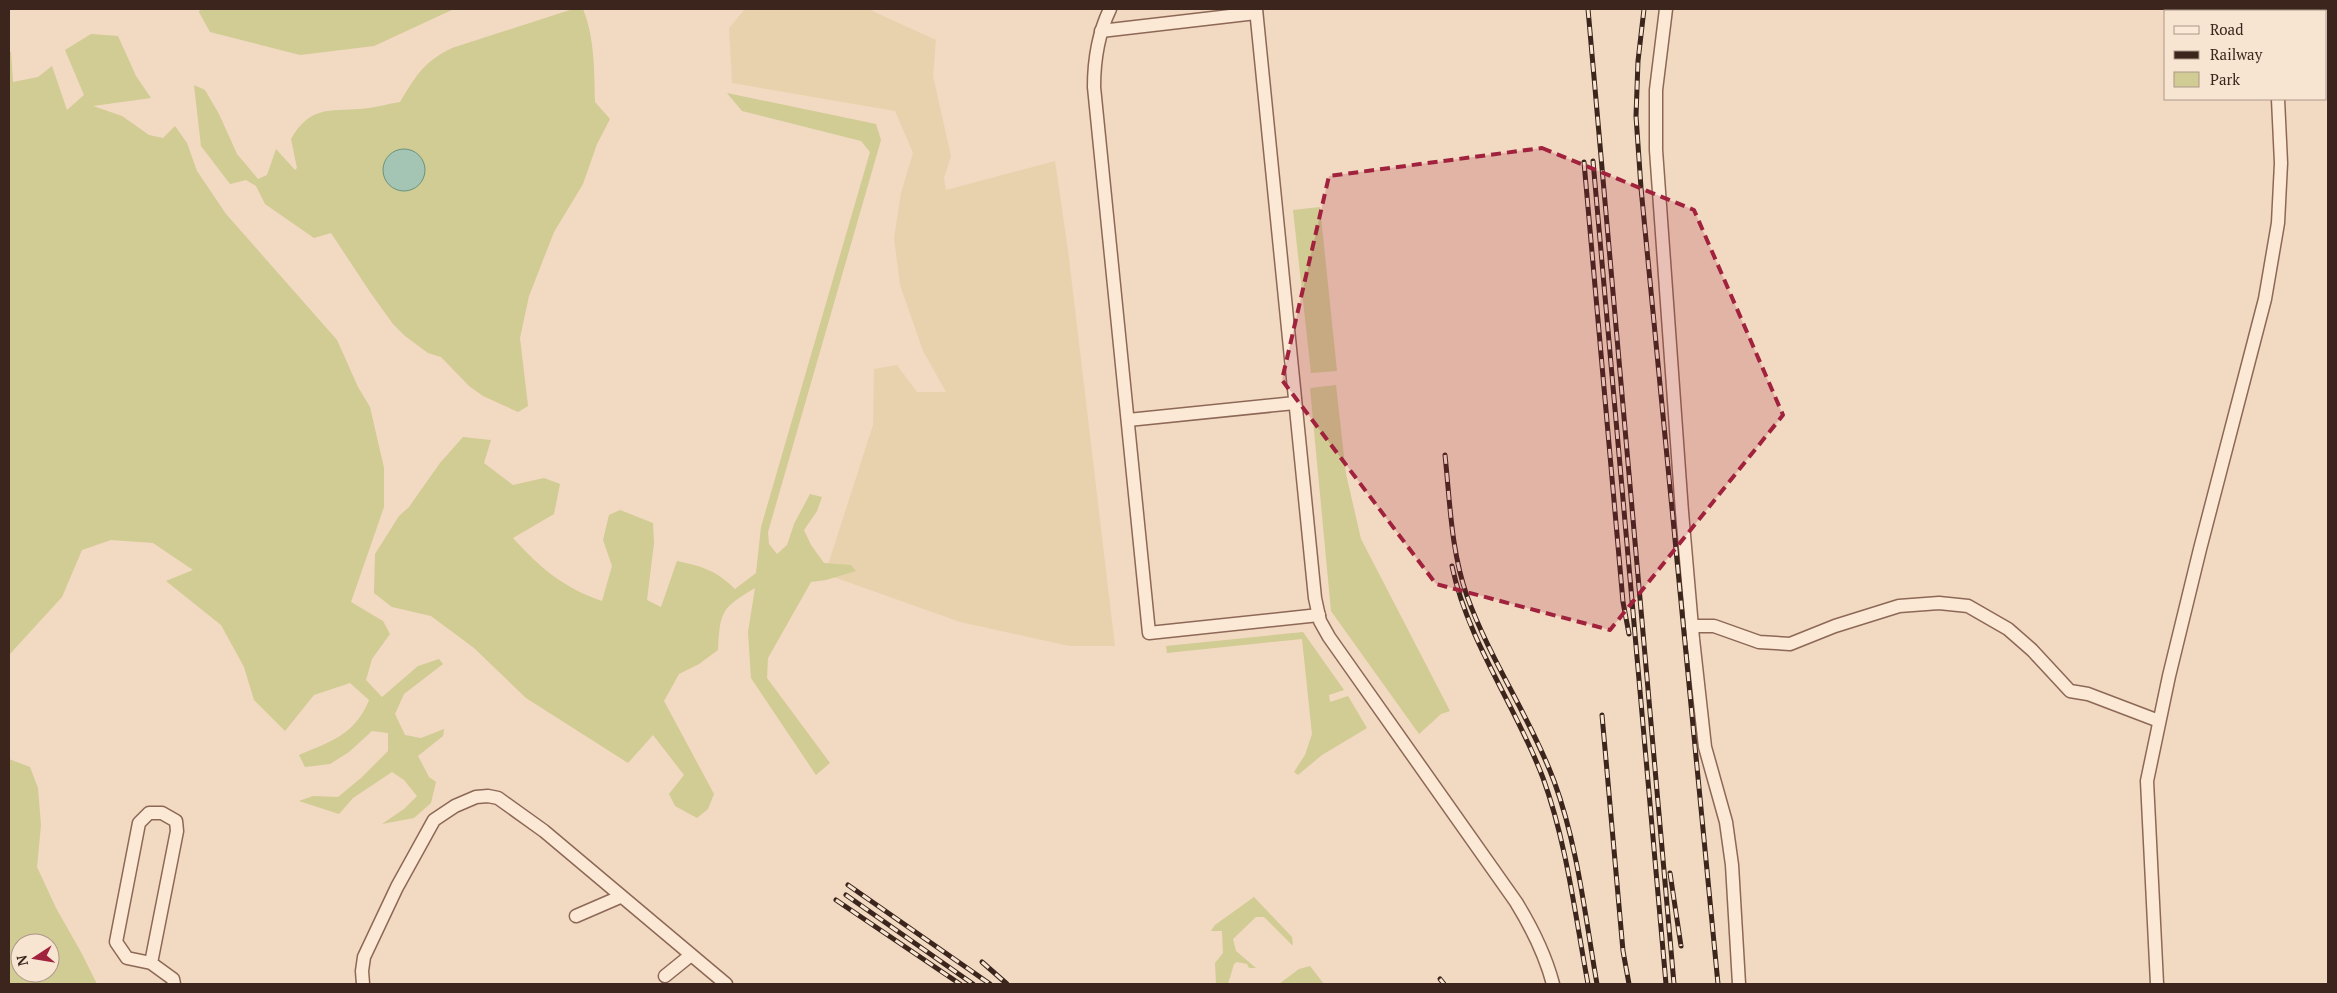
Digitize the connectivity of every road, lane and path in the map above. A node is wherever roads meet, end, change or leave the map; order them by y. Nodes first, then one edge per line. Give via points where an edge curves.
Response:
1 (1110, 9) edge
2 (1666, 9) edge
3 (1256, 11) edge
4 (1101, 31) junction
5 (2278, 100) edge
6 (1296, 403) junction
7 (1128, 420) junction
8 (1319, 615) junction
9 (1692, 626) junction
10 (2160, 721) junction
11 (620, 897) junction
12 (576, 916) dead end
13 (690, 955) junction
14 (151, 962) junction
15 (665, 976) dead end
16 (174, 984) edge
17 (363, 984) edge
18 (726, 984) edge
19 (1553, 984) edge
20 (1739, 984) edge
21 (2157, 984) edge

1 - 4 street
2 - 9 street via 1656,90 1656,150
3 - 4 street
3 - 6 street
4 - 7 street via 1094,66 1094,87
5 - 10 street via 2281,163 2278,223 2265,299 2200,549
6 - 7 street
6 - 8 street
7 - 8 street via 1149,633
8 - 19 street via 1329,636 1516,902 1547,960
9 - 10 street via 1714,626 1759,642 1790,644 1899,606 1968,606 2008,629 2070,690
9 - 20 street via 1705,747 1726,822 1732,865
10 - 21 street via 2147,781
11 - 12 street
11 - 13 street
11 - 17 street via 544,831 498,798 476,797 434,820 364,958
13 - 15 street
13 - 18 street
14 - 14 street via 127,958 116,942 139,823 149,813 162,813 176,821 177,831
14 - 16 street via 173,979

